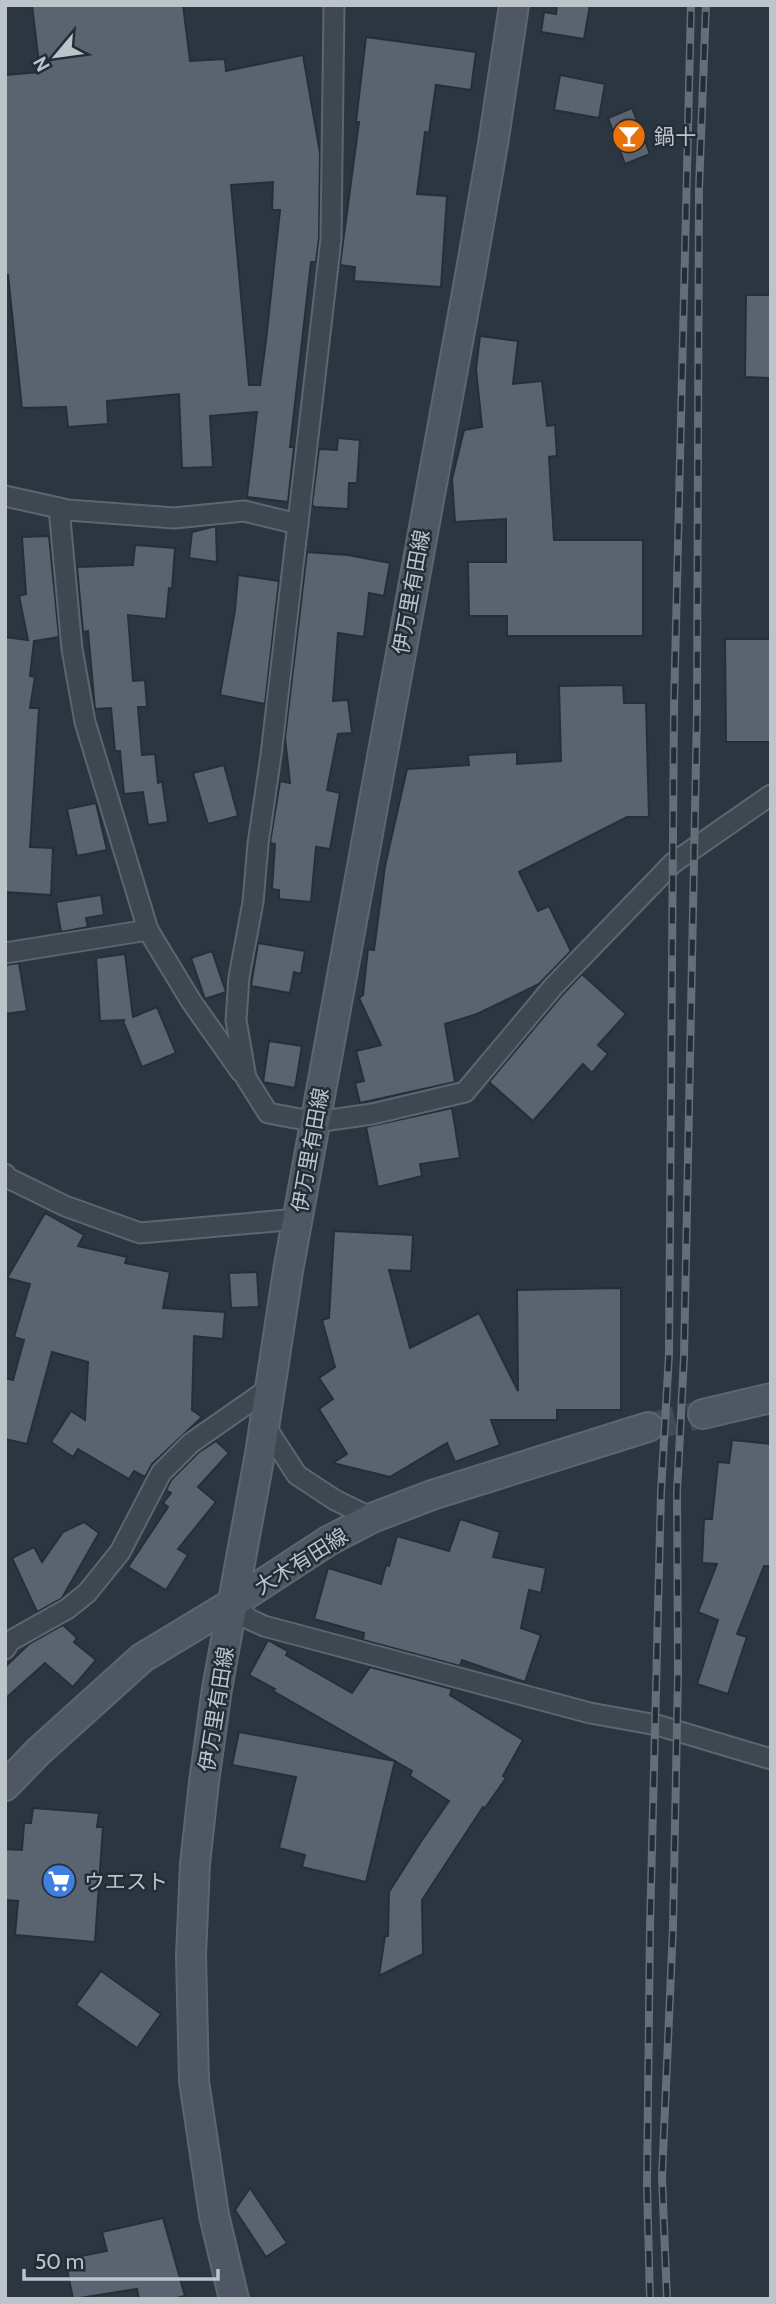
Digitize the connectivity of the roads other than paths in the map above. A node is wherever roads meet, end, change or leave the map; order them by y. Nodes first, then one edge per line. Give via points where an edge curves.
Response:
1 (334, 5) edge
2 (514, 5) edge
3 (5, 496) edge
4 (59, 508) junction
5 (298, 524) junction
6 (771, 795) edge
7 (148, 930) junction
8 (5, 953) edge
9 (246, 1078) junction
10 (316, 1122) junction
11 (5, 1174) edge
12 (298, 1219) junction
13 (271, 1387) junction
14 (771, 1398) edge
15 (702, 1413) tunnel mouth
16 (265, 1426) junction
17 (648, 1427) tunnel mouth
18 (372, 1518) junction
19 (233, 1604) junction
20 (5, 1649) edge
21 (771, 1759) edge
22 (5, 1786) edge
23 (234, 2299) edge

1 - 5 street via 331,239
2 - 10 main road, 伊万里有田線 via 494,144
3 - 4 street
4 - 5 street via 174,518 244,511
4 - 7 street via 72,649 85,722
5 - 9 street via 253,902 239,977 236,1020
6 - 10 street via 673,863 553,987 465,1092
7 - 8 street
7 - 9 street
9 - 10 street via 268,1112
10 - 12 main road, 伊万里有田線
11 - 12 street via 65,1206 140,1233
12 - 13 main road, 伊万里有田線
13 - 16 main road, 伊万里有田線
13 - 20 street via 191,1443 161,1473 120,1552 87,1593
14 - 15 main road
16 - 18 street via 297,1475
16 - 19 main road, 伊万里有田線
17 - 18 main road, 大木有田線
18 - 19 main road, 大木有田線 via 319,1546
19 - 21 street via 264,1626 590,1713 657,1725
19 - 22 main road, 大木有田線 via 142,1658
19 - 23 main road, 伊万里有田線 via 204,1782 191,1956 194,2081 214,2215

